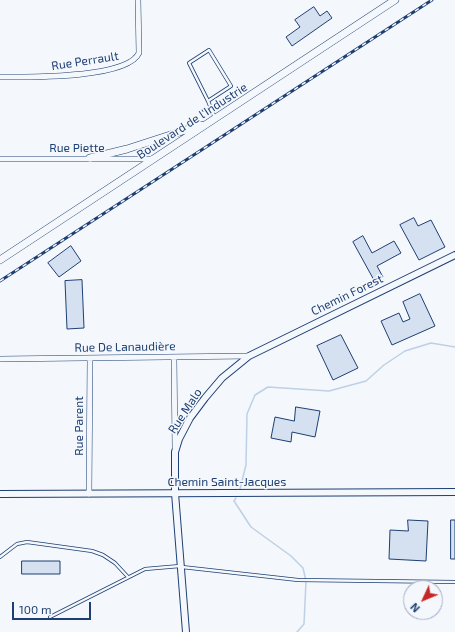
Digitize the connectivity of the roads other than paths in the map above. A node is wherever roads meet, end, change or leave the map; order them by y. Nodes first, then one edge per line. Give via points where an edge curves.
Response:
1 (138, 0) edge
2 (395, 0) edge
3 (0, 77) edge
4 (208, 101) junction
5 (212, 120) junction
6 (90, 158) junction
7 (0, 159) edge
8 (153, 159) junction
9 (455, 255) edge
10 (0, 260) edge
11 (174, 356) junction
12 (249, 356) junction
13 (90, 358) junction
14 (0, 359) edge
15 (175, 452) junction
16 (455, 492) edge
17 (0, 494) edge
18 (89, 494) junction
19 (175, 494) junction
20 (0, 557) edge
21 (180, 566) junction
22 (128, 577) junction
23 (455, 582) edge
24 (50, 617) dead end
25 (186, 632) edge

1 - 3 street, Rue Perrault via 139,53 133,61 118,67 72,76
2 - 5 main road, Boulevard de l'Industrie
4 - 4 lane via 230,86 209,50 189,63
4 - 5 lane
5 - 6 main road via 127,149
5 - 8 main road, Boulevard de l'Industrie
6 - 7 street, Rue Piette
6 - 8 street, Rue Piette
8 - 10 main road, Boulevard de l'Industrie
9 - 12 street, Chemin Forest
11 - 12 street, Rue De Lanaudière
11 - 13 street, Rue De Lanaudière
11 - 15 street
12 - 15 street, Rue Malo via 222,378 205,398 185,428
13 - 14 street, Rue De Lanaudière
13 - 18 street, Rue Parent
15 - 19 street, Rue Malo
16 - 19 street, Chemin Saint-Jacques
17 - 18 street, Chemin Saint-Jacques
18 - 19 street, Chemin Saint-Jacques
19 - 21 street, Rue Malo
20 - 22 lane via 17,544 27,542 92,551 115,563
21 - 22 lane via 145,569
21 - 23 lane via 298,580
21 - 25 street, Rue Malo
22 - 24 lane

